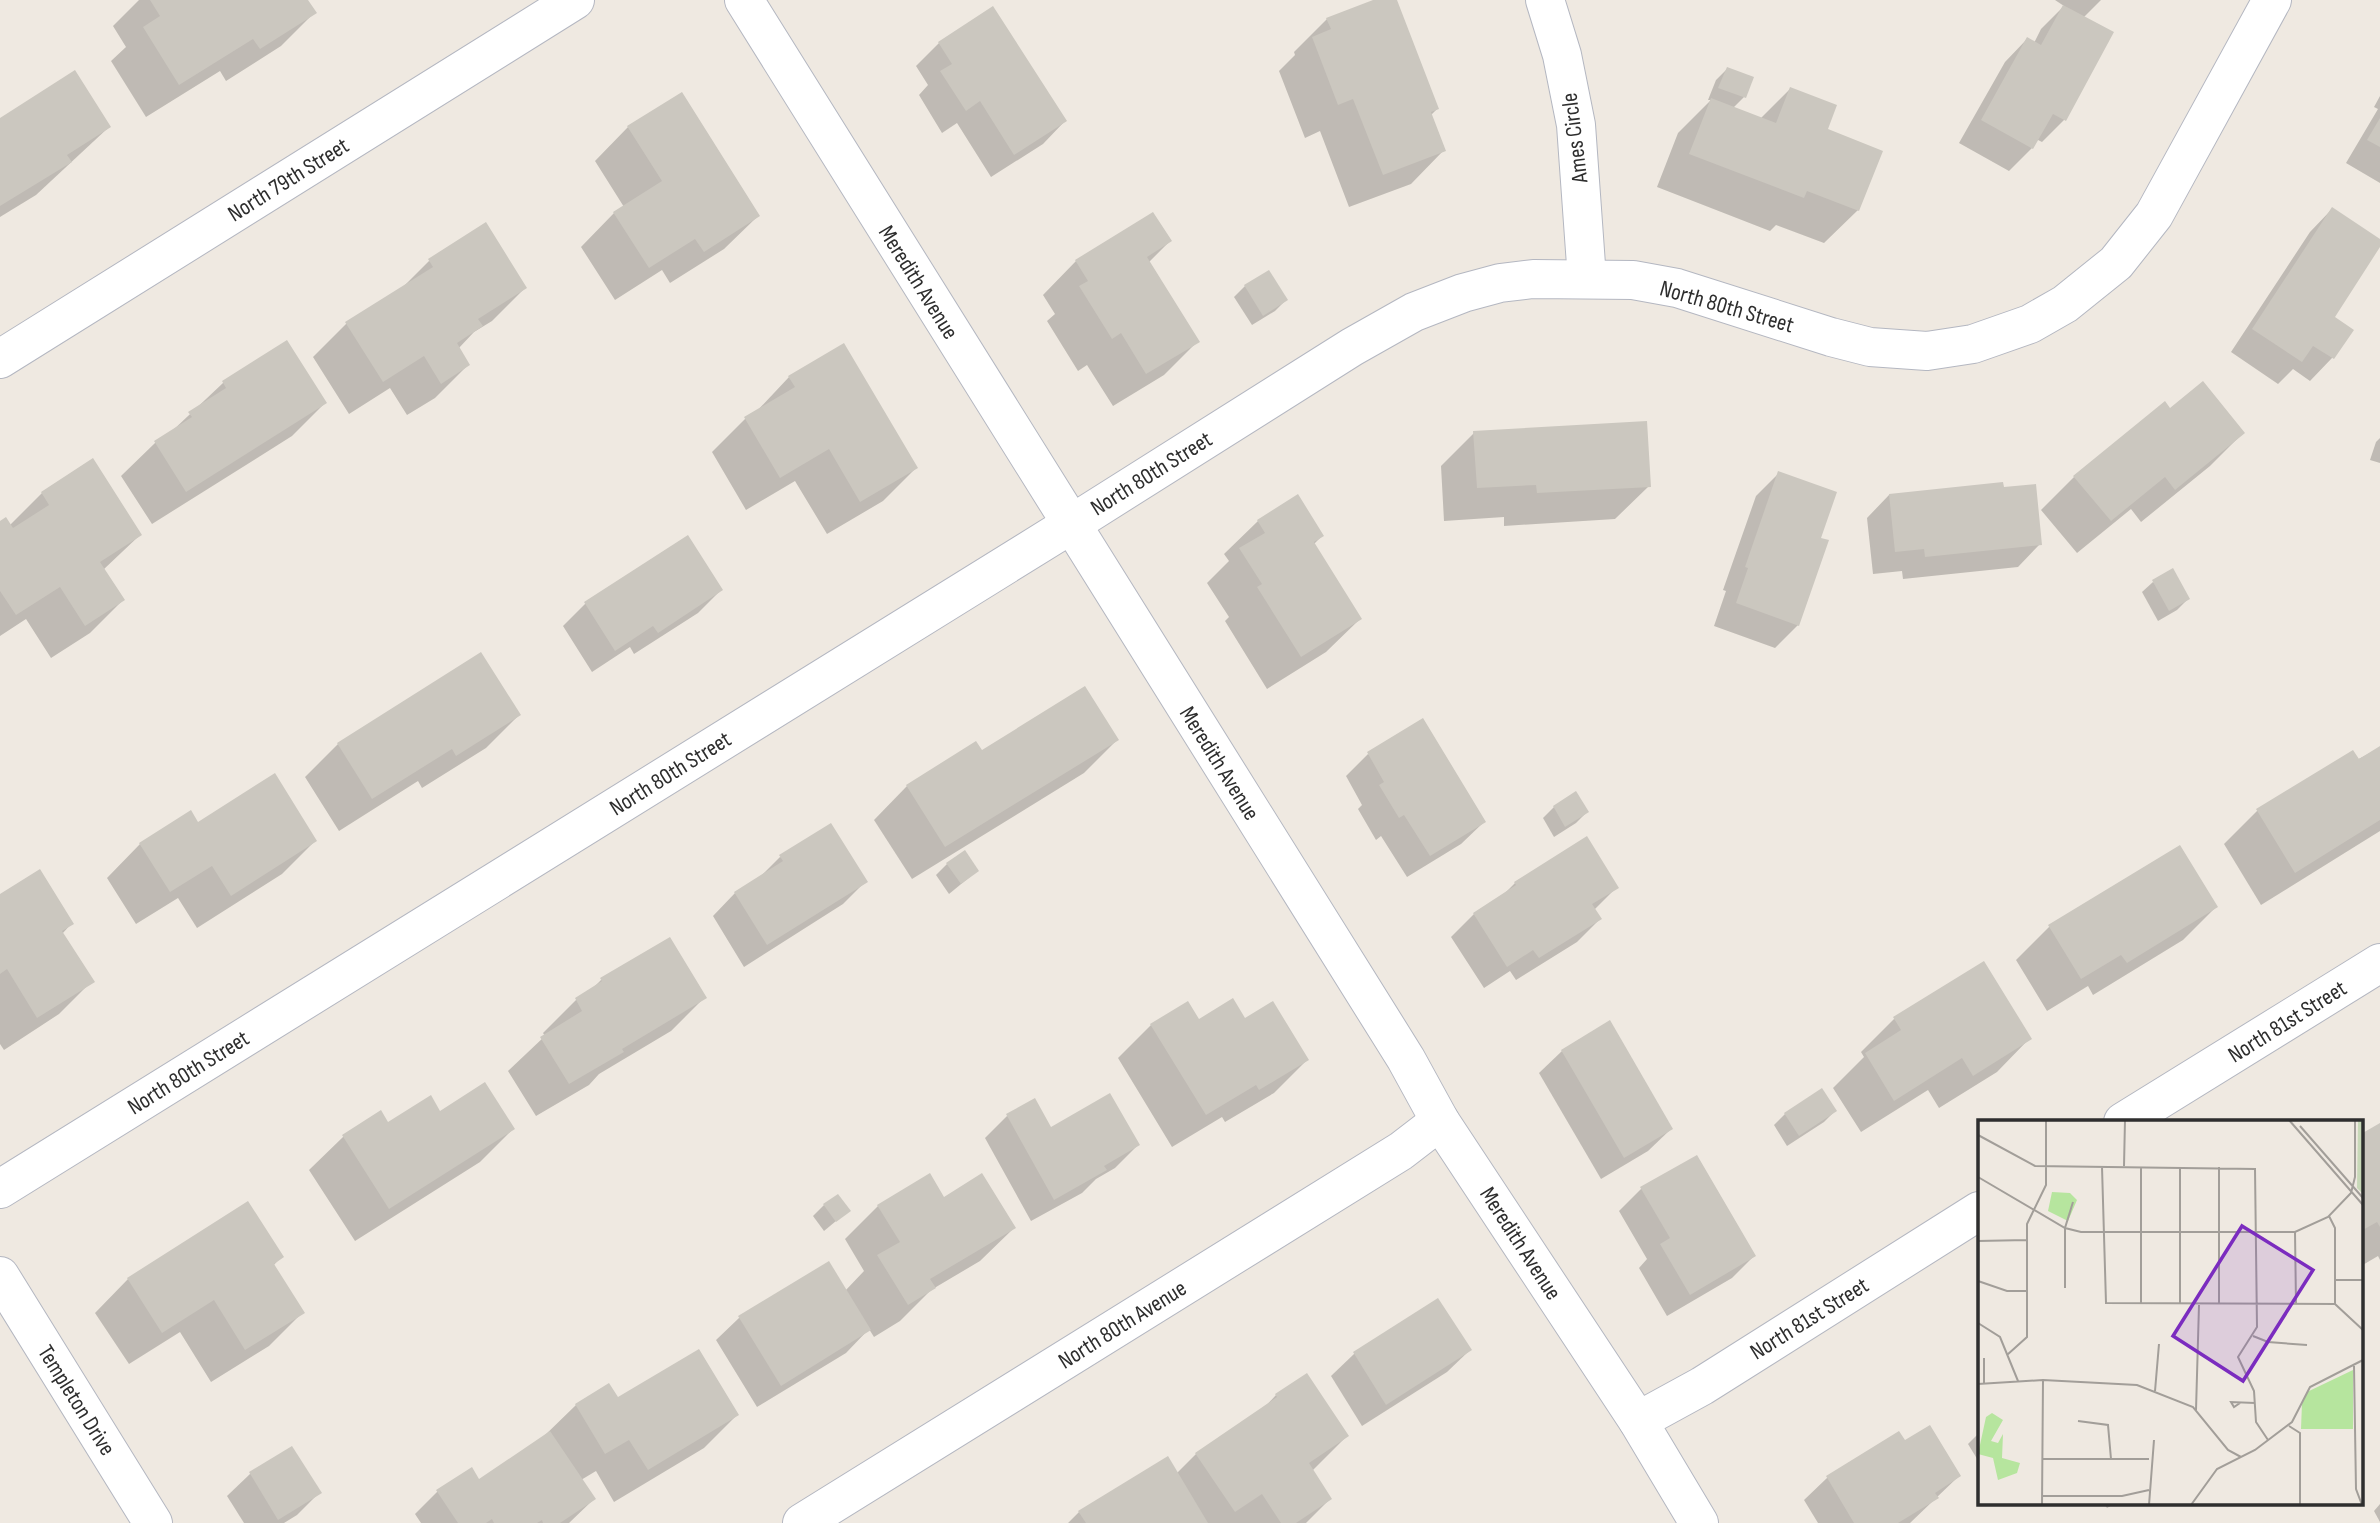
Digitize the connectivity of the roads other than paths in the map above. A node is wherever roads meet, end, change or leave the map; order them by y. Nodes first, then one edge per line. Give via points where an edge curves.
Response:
1 (575, 0) edge
2 (744, 0) edge
3 (1545, 0) edge
4 (2272, 0) edge
5 (1587, 279) junction
6 (0, 359) edge
7 (1070, 525) junction
8 (2380, 963) edge
9 (2126, 1120) edge
10 (1440, 1121) junction
11 (0, 1189) edge
12 (1978, 1212) edge
13 (0, 1276) edge
14 (1638, 1421) junction
15 (153, 1523) edge
16 (802, 1523) edge
17 (1699, 1523) edge

1 - 6 street, North 79th Street
2 - 7 street, Meredith Avenue
3 - 5 street, Ames Circle via 1576,125
4 - 5 street, North 80th Street via 2154,215 2116,263 2066,304 2030,324 1973,344 1927,351 1870,347 1677,288 1633,280
5 - 7 street, North 80th Street via 1500,283 1414,312
7 - 10 street, Meredith Avenue via 1406,1059
7 - 11 street, North 80th Street
8 - 9 street, North 81st Street
10 - 14 street, Meredith Avenue
10 - 16 street, North 80th Avenue via 1401,1151
12 - 14 street, North 81st Street via 1702,1386
13 - 15 street, Templeton Drive
14 - 17 street, Meredith Avenue

